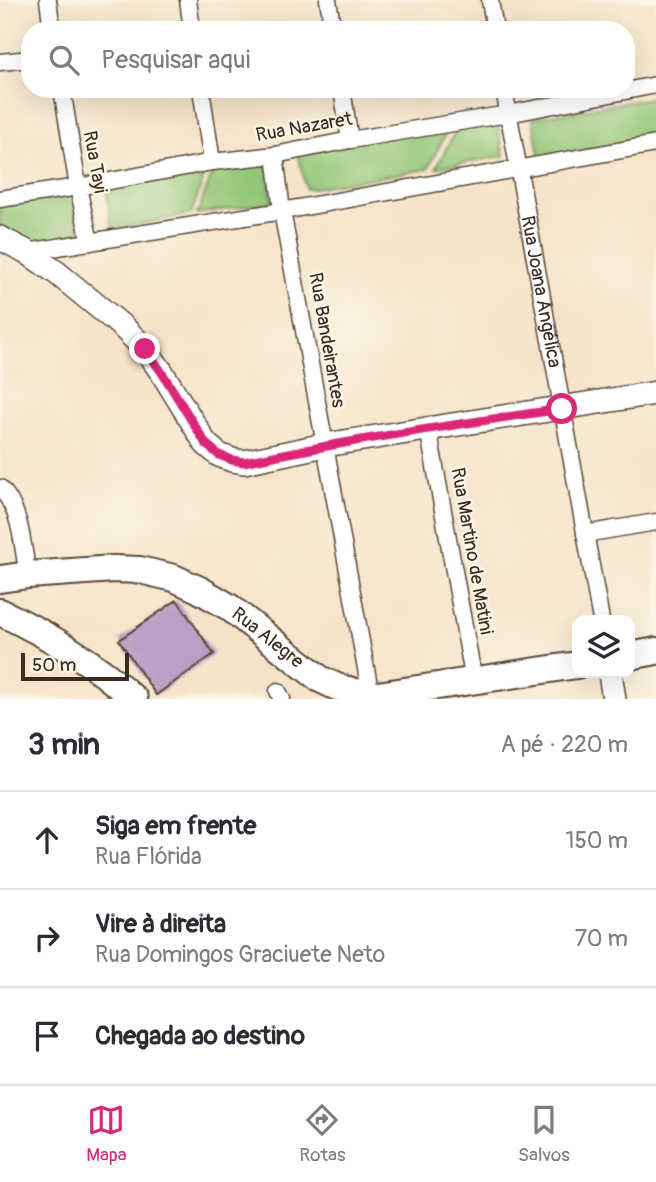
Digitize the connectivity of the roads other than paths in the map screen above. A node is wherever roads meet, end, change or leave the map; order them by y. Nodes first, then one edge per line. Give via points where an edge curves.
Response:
1 (48, 0) edge
2 (188, 0) edge
3 (328, 0) edge
4 (490, 0) edge
5 (51, 21) edge
6 (191, 21) edge
7 (332, 21) edge
8 (494, 21) edge
9 (21, 60) edge
10 (0, 62) edge
11 (656, 85) edge
12 (635, 89) edge
13 (63, 98) edge
14 (202, 98) edge
15 (343, 98) edge
16 (505, 98) edge
17 (590, 98) edge
18 (508, 114) junction
19 (350, 140) junction
20 (656, 144) edge
21 (275, 155) junction
22 (212, 162) junction
23 (520, 168) junction
24 (78, 187) junction
25 (0, 199) edge
26 (282, 211) junction
27 (0, 238) edge
28 (90, 242) junction
29 (27, 252) junction
30 (656, 393) edge
31 (562, 409) junction
32 (428, 428) junction
33 (326, 445) junction
34 (0, 488) edge
35 (656, 522) edge
36 (585, 534) junction
37 (28, 575) junction
38 (0, 579) edge
39 (0, 612) edge
40 (600, 615) edge
41 (0, 631) edge
42 (656, 651) edge
43 (635, 655) edge
44 (572, 666) edge
45 (611, 678) edge
46 (474, 681) junction
47 (372, 696) junction
48 (109, 699) edge
49 (134, 699) edge
50 (614, 699) edge

1 - 5 street
2 - 6 street
3 - 7 street
4 - 8 street
9 - 10 street
11 - 12 street, Rua Nazaret
13 - 24 street, Rua Tayi
14 - 22 street
15 - 19 street
16 - 18 street, Rua Joana Angélica
17 - 18 street, Rua Nazaret
18 - 19 street, Rua Nazaret
18 - 23 street, Rua Joana Angélica
19 - 21 street, Rua Nazaret
20 - 23 street
21 - 22 street, Rua Nazaret
21 - 26 street, Rua Bandeirantes
22 - 24 street, Rua Nazaret
23 - 26 street
23 - 31 street, Rua Joana Angélica
24 - 25 street, Rua Nazaret
24 - 28 street, Rua Tayi
26 - 28 street
26 - 33 street, Rua Bandeirantes
27 - 29 street
28 - 29 street
29 - 33 street via 145,349 206,444 219,455 244,462
30 - 31 street
31 - 32 street
31 - 36 street, Rua Joana Angélica
32 - 33 street
32 - 46 street, Rua Martino de Matini
33 - 47 street, Rua Bandeirantes
34 - 37 street via 16,512
35 - 36 street
36 - 40 street, Rua Joana Angélica
37 - 38 main road, Rua Alegre
37 - 47 main road, Rua Alegre via 114,569 174,578 229,607 320,679
39 - 49 main road via 75,652
41 - 48 main road via 45,653
42 - 43 main road
44 - 46 main road, Rua Alegre
45 - 50 street
46 - 47 main road, Rua Alegre

